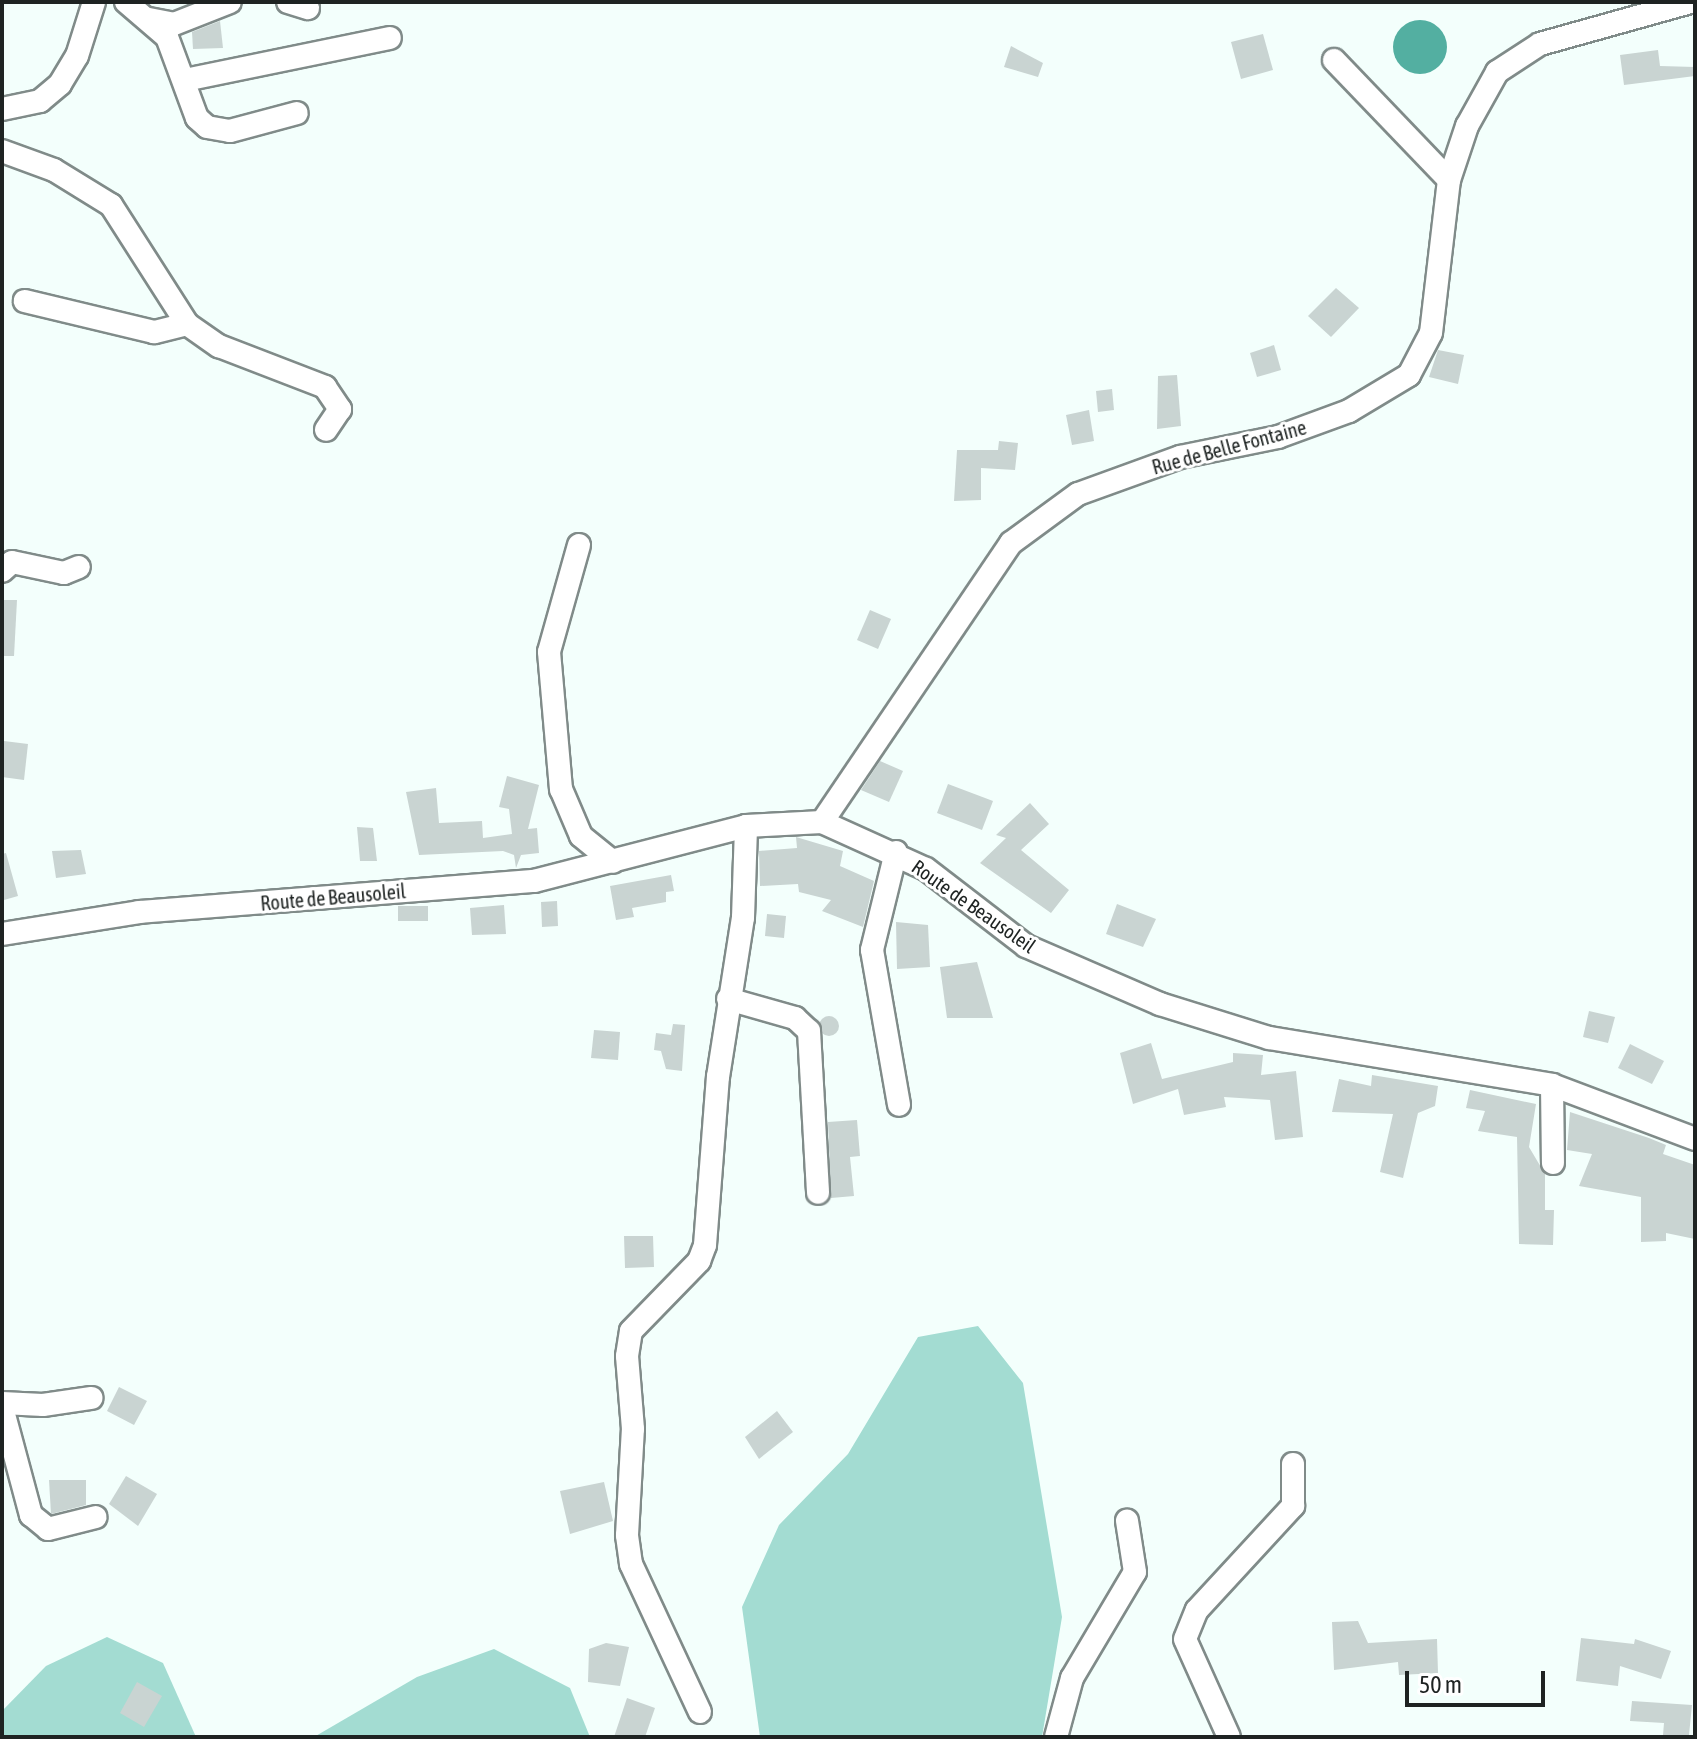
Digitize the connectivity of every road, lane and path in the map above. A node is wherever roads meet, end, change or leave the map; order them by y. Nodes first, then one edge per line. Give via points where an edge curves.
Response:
1 (94, 2) edge
2 (126, 2) edge
3 (230, 2) edge
4 (1690, 2) edge
5 (149, 19) junction
6 (390, 38) dead end
7 (1334, 60) dead end
8 (185, 80) junction
9 (2, 109) edge
10 (297, 113) dead end
11 (2, 151) edge
12 (1449, 180) junction
13 (25, 301) dead end
14 (187, 324) junction
15 (326, 430) dead end
16 (579, 545) dead end
17 (79, 567) dead end
18 (2, 571) edge
19 (822, 822) junction
20 (746, 826) junction
21 (896, 852) junction
22 (613, 862) junction
23 (2, 934) edge
24 (728, 999) junction
25 (1552, 1085) junction
26 (899, 1105) dead end
27 (1695, 1139) edge
28 (1553, 1163) dead end
29 (818, 1193) dead end
30 (91, 1398) dead end
31 (2, 1405) edge
32 (1293, 1464) dead end
33 (96, 1517) dead end
34 (1127, 1521) dead end
35 (700, 1712) dead end
36 (1056, 1737) edge
37 (1229, 1737) edge

1 - 9 street via 77,56 60,84 40,101
2 - 5 street
3 - 5 street via 174,24
4 - 12 street, Rue de Belle Fontaine via 1540,44 1497,72 1467,126
5 - 8 street via 167,37
6 - 8 street
7 - 12 street
8 - 10 street via 197,118 214,130 230,131
11 - 14 street via 54,170 111,205
12 - 19 street, Rue de Belle Fontaine via 1431,333 1409,375 1349,411 1278,437 1180,457 1078,494 1011,543
13 - 14 street via 154,332
14 - 15 street via 241,356 325,387 340,409
16 - 22 street via 554,620 551,691 566,813 581,836
17 - 18 street via 64,573 12,562
19 - 20 street, Route de Beausoleil
19 - 21 street, Route de Beausoleil
20 - 22 street, Route de Beausoleil
20 - 24 street via 743,918
21 - 25 street, Route de Beausoleil via 1026,946 1160,1004 1269,1038
21 - 26 street via 872,950
22 - 23 street, Route de Beausoleil via 534,881 139,912
24 - 29 street via 795,1018 809,1031
24 - 35 street via 705,1245 699,1261 631,1331 627,1356 633,1429 627,1535 631,1564
25 - 27 street, Route de Beausoleil
25 - 28 street
30 - 31 street
31 - 33 street via 31,1515 48,1529
32 - 37 street via 1293,1506 1197,1610 1185,1639
34 - 36 street via 1135,1572 1072,1678

